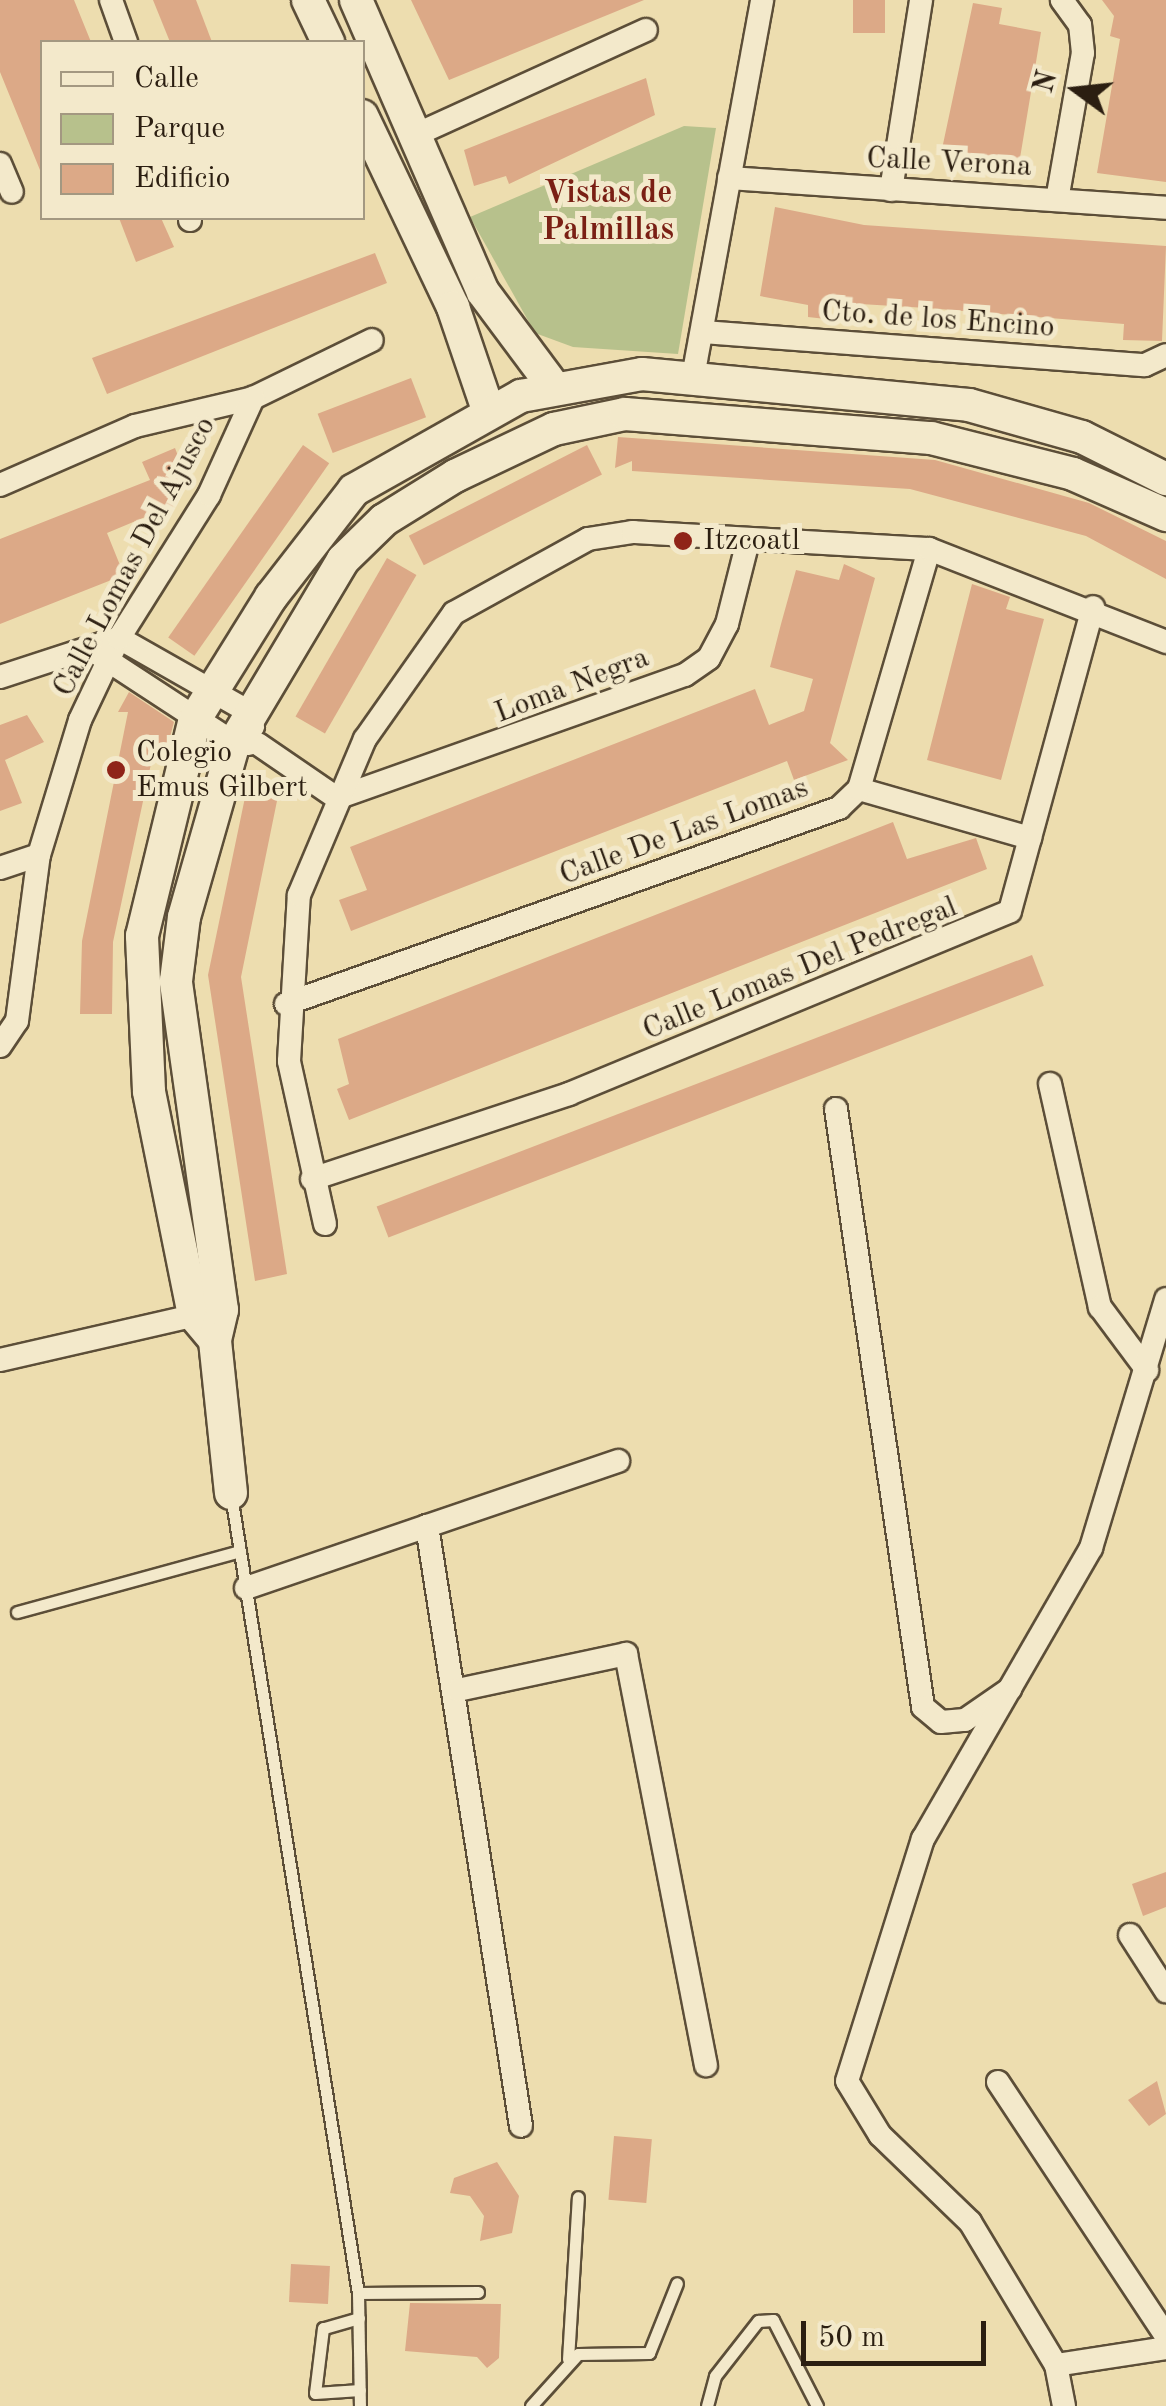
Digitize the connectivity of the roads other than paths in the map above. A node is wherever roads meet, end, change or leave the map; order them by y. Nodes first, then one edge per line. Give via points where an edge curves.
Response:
1 (110, 0) edge
2 (308, 0) edge
3 (356, 0) edge
4 (762, 0) edge
5 (920, 0) edge
6 (1062, 0) edge
7 (646, 30) dead end
8 (125, 40) edge
9 (327, 40) edge
10 (365, 122) edge
11 (410, 137) junction
12 (0, 164) edge
13 (729, 178) junction
14 (891, 190) junction
15 (12, 192) dead end
16 (1057, 200) junction
17 (1166, 208) edge
18 (703, 332) junction
19 (372, 340) dead end
20 (1166, 355) edge
21 (694, 377) junction
22 (553, 386) junction
23 (253, 398) junction
24 (488, 410) junction
25 (1166, 479) edge
26 (0, 486) edge
27 (1166, 515) edge
28 (747, 545) junction
29 (929, 549) junction
30 (1093, 607) junction
31 (119, 638) junction
32 (1166, 642) edge
33 (89, 644) junction
34 (107, 664) junction
35 (0, 676) edge
36 (212, 688) junction
37 (250, 712) junction
38 (195, 719) junction
39 (246, 744) junction
40 (858, 789) junction
41 (337, 798) junction
42 (1030, 838) junction
43 (39, 856) junction
44 (0, 868) edge
45 (286, 1004) junction
46 (6, 1042) edge
47 (1050, 1084) dead end
48 (836, 1109) dead end
49 (312, 1179) junction
50 (325, 1224) dead end
51 (1166, 1299) edge
52 (210, 1322) junction
53 (0, 1360) edge
54 (1148, 1370) junction
55 (618, 1461) dead end
56 (231, 1493) joint
57 (427, 1526) junction
58 (240, 1551) junction
59 (246, 1588) junction
60 (17, 1612) dead end
61 (1019, 1682) junction
62 (458, 1690) junction
63 (1130, 1935) dead end
64 (1166, 1991) edge
65 (706, 2065) dead end
66 (998, 2082) dead end
67 (521, 2126) dead end
68 (578, 2197) dead end
69 (677, 2284) dead end
70 (478, 2292) dead end
71 (358, 2294) junction
72 (359, 2318) junction
73 (1166, 2336) edge
74 (1166, 2348) edge
75 (568, 2360) junction
76 (1056, 2365) junction
77 (360, 2390) junction
78 (315, 2400) edge
79 (360, 2406) edge
80 (531, 2406) edge
81 (706, 2406) edge
82 (816, 2406) edge
83 (1064, 2406) edge

1 - 8 street
2 - 9 street
3 - 11 street
4 - 13 street
5 - 14 street
6 - 16 street via 1080,25 1083,53
7 - 11 street
10 - 24 street via 453,307
11 - 22 street via 483,292
12 - 15 street
13 - 14 street, Calle Verona
13 - 18 street
14 - 16 street, Calle Verona
16 - 17 street, Calle Verona
18 - 20 street, Cto. de los Encino via 1145,365
18 - 21 street
19 - 23 street
21 - 22 street
21 - 25 street via 969,404 1082,436
22 - 24 street
23 - 26 street via 135,426
23 - 31 street, Calle Lomas Del Ajusco via 209,495
24 - 36 street via 354,490
27 - 37 street via 1056,468 894,432 590,416 455,476 384,520 342,560
28 - 29 street
28 - 41 street, Loma Negra via 727,624 709,658 685,675
28 - 41 street via 632,532 588,539 454,612 406,672
29 - 30 street
29 - 40 street
30 - 32 street
30 - 42 street, Calle Lomas Del Pedregal
31 - 33 street
31 - 34 street, Calle Lomas Del Ajusco
31 - 36 street
33 - 34 street
33 - 35 street
34 - 38 street
34 - 43 street, Calle Lomas Del Ajusco
36 - 37 street
36 - 38 street
37 - 39 street
38 - 39 street
38 - 52 street via 157,849 140,986 148,1092
39 - 41 street
39 - 52 street via 184,917 176,981
40 - 42 street
40 - 45 street, Calle De Las Lomas via 839,808
41 - 45 street via 299,895
42 - 49 street, Calle Lomas Del Pedregal via 1010,910 986,926 569,1094
43 - 44 street
43 - 46 street, Calle Lomas Del Ajusco
45 - 49 street
47 - 54 street via 1100,1308
48 - 61 street via 923,1707 941,1722 965,1720
49 - 50 street
51 - 54 street
52 - 53 street
52 - 56 street
54 - 61 street via 1091,1548
55 - 57 street
56 - 58 lane
57 - 59 street
57 - 62 street
58 - 59 lane
58 - 60 lane
59 - 71 lane
61 - 76 street via 923,1839 848,2081 880,2134 970,2222
62 - 65 street via 626,1654
62 - 67 street
63 - 64 street
66 - 73 street
68 - 75 lane
69 - 75 lane via 649,2353
70 - 71 lane
71 - 72 lane
72 - 77 lane
72 - 78 lane via 323,2328
74 - 76 street
75 - 80 lane
76 - 83 street
77 - 78 lane
77 - 79 lane
81 - 82 lane via 715,2376 758,2321 773,2320

